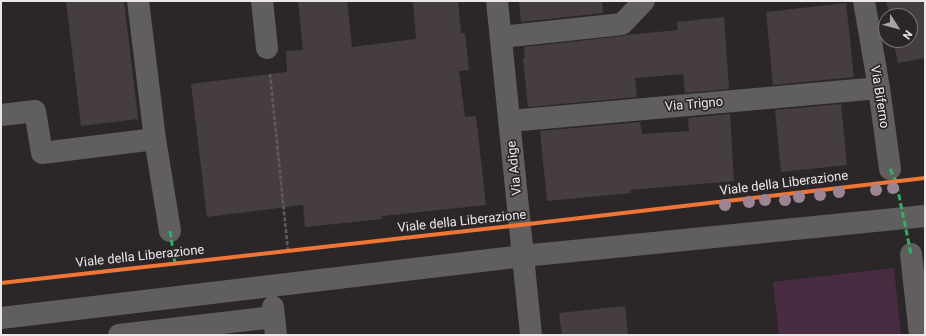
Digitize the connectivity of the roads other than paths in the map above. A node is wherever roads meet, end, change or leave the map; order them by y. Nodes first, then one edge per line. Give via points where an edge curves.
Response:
1 (138, 1) edge
2 (262, 1) edge
3 (498, 1) edge
4 (644, 1) edge
5 (864, 1) edge
6 (501, 37) junction
7 (267, 48) road end
8 (879, 88) junction
9 (1, 115) edge
10 (510, 121) junction
11 (155, 139) junction
12 (890, 169) dead end
13 (925, 216) edge
14 (170, 231) dead end
15 (911, 254) dead end
16 (523, 256) junction
17 (1, 318) edge
18 (274, 320) edge
19 (120, 335) edge
20 (531, 335) edge
21 (920, 335) edge

1 - 11 street
2 - 7 street
3 - 6 street, Via Adige
4 - 6 street via 622,24
5 - 8 street, Via Biferno
6 - 10 street, Via Adige
8 - 10 street, Via Trigno
8 - 12 street, Via Biferno
9 - 11 street via 35,111 42,153
10 - 16 street, Via Adige
11 - 14 street
13 - 16 street
15 - 21 street
16 - 17 street
16 - 20 street, Via Adige
18 - 19 street

